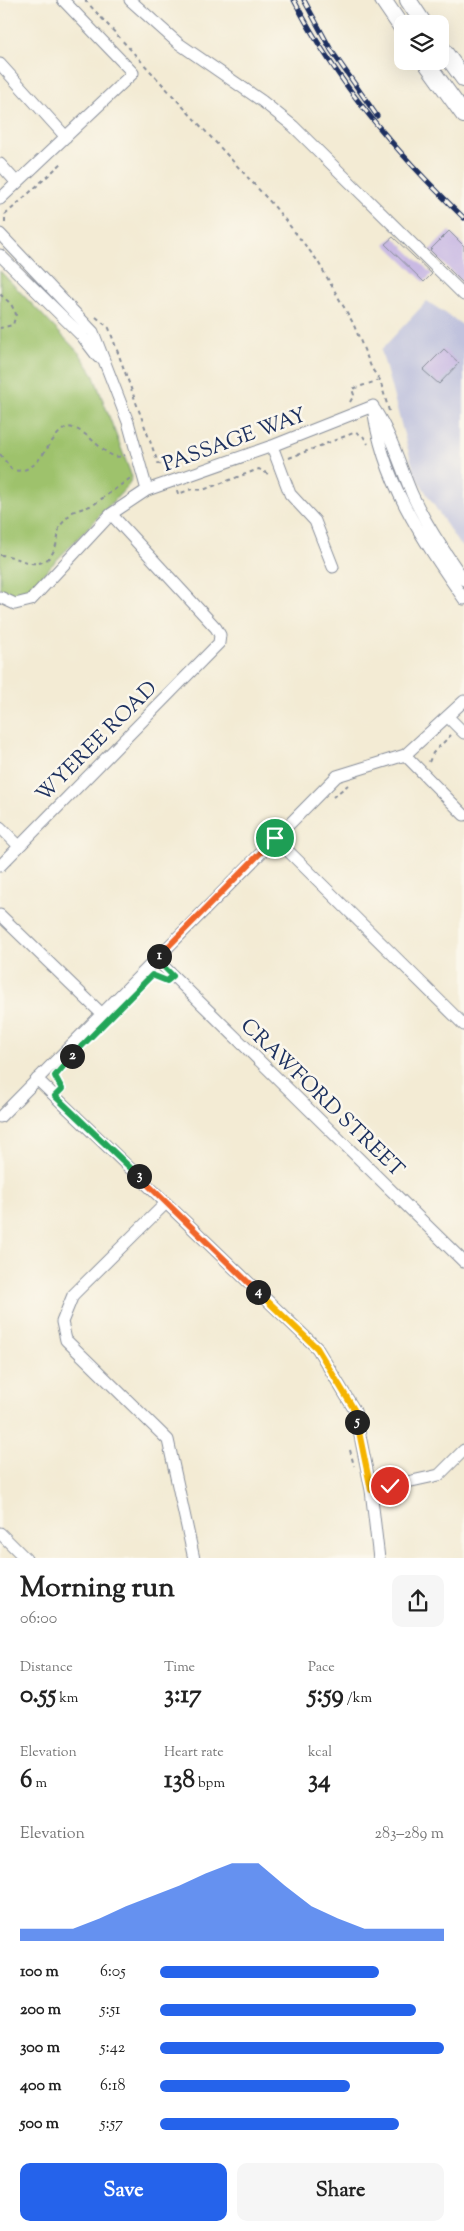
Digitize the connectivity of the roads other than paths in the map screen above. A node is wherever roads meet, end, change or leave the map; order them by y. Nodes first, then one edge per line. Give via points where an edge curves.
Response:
1 (63, 0) edge
2 (130, 0) edge
3 (383, 0) edge
4 (408, 0) edge
5 (418, 15) edge
6 (394, 16) edge
7 (449, 58) edge
8 (0, 64) edge
9 (432, 70) edge
10 (464, 79) edge
11 (464, 115) edge
12 (66, 137) junction
13 (0, 164) edge
14 (17, 182) junction
15 (0, 199) edge
16 (2, 230) edge
17 (0, 255) edge
18 (464, 296) edge
19 (105, 367) junction
20 (272, 446) junction
21 (147, 490) junction
22 (111, 514) junction
23 (439, 554) junction
24 (332, 567) dead end
25 (464, 580) edge
26 (0, 597) edge
27 (464, 599) edge
28 (464, 701) edge
29 (448, 717) junction
30 (461, 731) edge
31 (405, 755) junction
32 (464, 815) edge
33 (0, 827) edge
34 (275, 838) junction
35 (19, 846) junction
36 (0, 866) edge
37 (0, 915) edge
38 (156, 959) junction
39 (102, 1014) junction
40 (464, 1025) edge
41 (37, 1079) junction
42 (0, 1117) edge
43 (166, 1203) junction
44 (464, 1262) edge
45 (464, 1450) edge
46 (371, 1490) junction
47 (0, 1533) edge
48 (26, 1558) edge
49 (194, 1558) edge
50 (379, 1558) edge

1 - 12 street via 133,73
2 - 18 street via 178,43 293,126
3 - 6 highway
4 - 5 highway
7 - 10 highway
8 - 12 street
9 - 11 highway
12 - 14 street
13 - 14 street
14 - 15 street
16 - 19 street via 93,332
17 - 19 street via 82,336
19 - 21 street via 128,422
20 - 21 street, PASSAGE WAY
20 - 23 street, PASSAGE WAY via 373,406 386,428
20 - 24 street via 290,494 315,520
21 - 22 street, PASSAGE WAY
22 - 26 street, PASSAGE WAY via 31,600 15,604
22 - 35 street, WYEREE ROAD via 216,628 220,635 219,644
23 - 25 street
23 - 27 street
28 - 29 street
29 - 30 street
29 - 31 street
31 - 32 street
31 - 34 street via 337,776
33 - 35 street
34 - 38 street
34 - 40 street
35 - 36 street, WYEREE ROAD
37 - 39 street
38 - 39 street
38 - 44 street, CRAWFORD STREET
39 - 41 street
41 - 42 street
41 - 43 street
43 - 46 street via 317,1348 355,1411
43 - 49 street via 73,1295 62,1322 66,1340 168,1440
45 - 46 street via 439,1475
46 - 50 street
47 - 48 street

